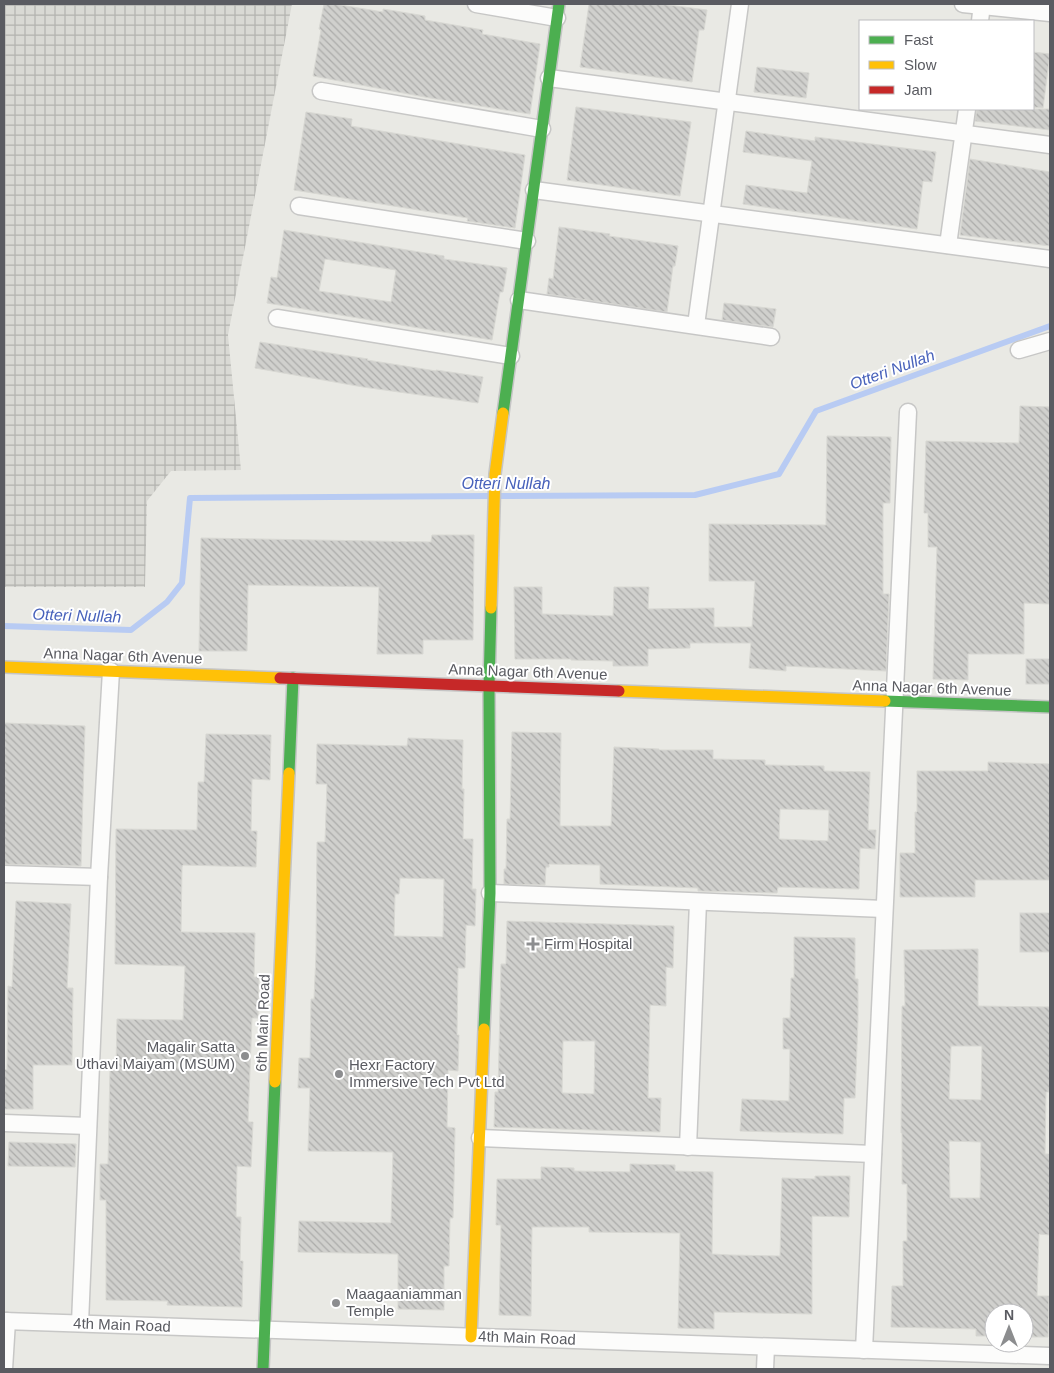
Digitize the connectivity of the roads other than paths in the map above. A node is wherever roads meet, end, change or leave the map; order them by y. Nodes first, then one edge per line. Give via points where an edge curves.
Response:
1 (476, 4) edge
2 (740, 4) edge
3 (963, 4) edge
4 (981, 10) edge
5 (558, 11) edge
6 (1050, 13) edge
7 (549, 78) junction
8 (320, 91) dead end
9 (727, 102) junction
10 (967, 110) edge
11 (542, 129) junction
12 (963, 133) junction
13 (1050, 145) edge
14 (534, 190) junction
15 (299, 206) dead end
16 (711, 213) junction
17 (527, 241) junction
18 (948, 245) junction
19 (1050, 259) edge
20 (519, 300) junction
21 (277, 318) dead end
22 (696, 325) junction
23 (771, 337) dead end
24 (1050, 340) edge
25 (1019, 350) dead end
26 (511, 356) junction
27 (908, 412) dead end
28 (4, 667) edge
29 (112, 671) junction
30 (293, 678) junction
31 (489, 686) junction
32 (894, 701) junction
33 (1050, 707) edge
34 (4, 874) edge
35 (99, 877) junction
36 (490, 893) junction
37 (698, 902) junction
38 (884, 910) junction
39 (4, 1123) edge
40 (88, 1126) junction
41 (480, 1138) junction
42 (688, 1147) junction
43 (874, 1154) junction
44 (6, 1321) edge
45 (80, 1323) junction
46 (265, 1330) junction
47 (471, 1336) junction
48 (766, 1347) junction
49 (864, 1350) junction
50 (1050, 1356) edge
51 (4, 1369) edge
52 (263, 1369) edge
53 (765, 1369) edge

1 - 5 street
2 - 9 street
3 - 4 street
4 - 6 street
5 - 7 street
7 - 9 street
7 - 11 street
8 - 11 street
9 - 12 street
9 - 16 street
10 - 12 street
11 - 14 street
12 - 13 street
12 - 18 street
14 - 16 street
14 - 17 street
15 - 17 street
16 - 18 street
16 - 22 street
17 - 20 street
18 - 19 street
20 - 22 street
20 - 26 street
21 - 26 street
22 - 23 street
24 - 25 street
26 - 31 street via 495,474
27 - 32 street
28 - 29 street, Anna Nagar 6th Avenue
29 - 30 street, Anna Nagar 6th Avenue
29 - 35 street
30 - 31 street, Anna Nagar 6th Avenue
30 - 46 street, 6th Main Road
31 - 32 street, Anna Nagar 6th Avenue
31 - 36 street
32 - 33 street, Anna Nagar 6th Avenue
32 - 38 street
34 - 35 street
35 - 40 street
36 - 37 street
36 - 41 street
37 - 38 street
37 - 42 street
38 - 43 street
39 - 40 street
40 - 45 street
41 - 42 street
41 - 47 street
42 - 43 street
43 - 49 street
44 - 45 street, 4th Main Road
44 - 51 street
45 - 46 street, 4th Main Road
46 - 47 street, 4th Main Road
46 - 52 street, 6th Main Road
47 - 48 street, 4th Main Road
48 - 49 street, 4th Main Road
48 - 53 street
49 - 50 street, 4th Main Road

